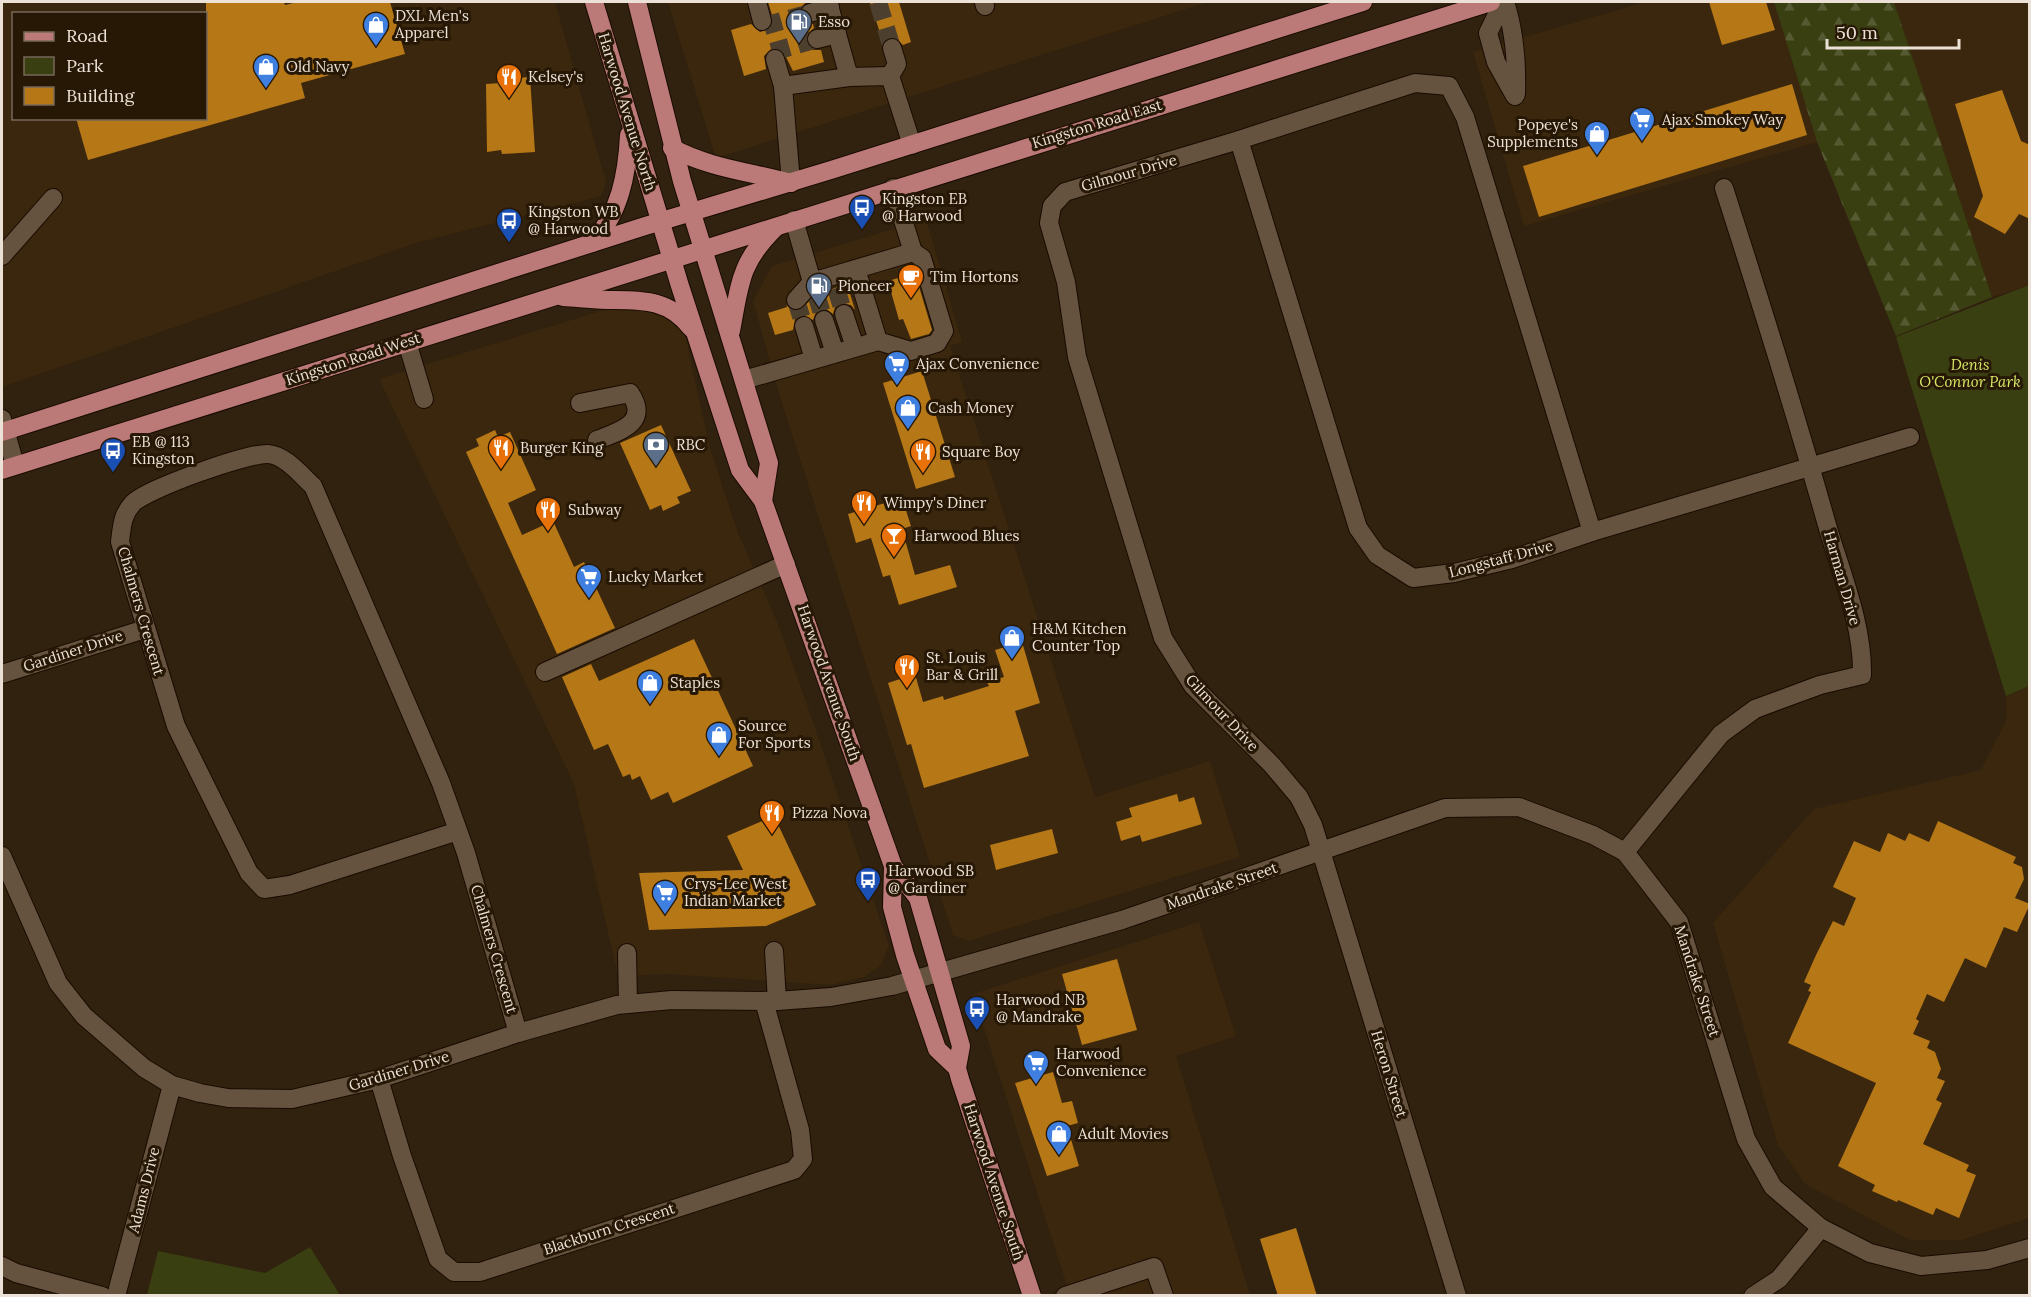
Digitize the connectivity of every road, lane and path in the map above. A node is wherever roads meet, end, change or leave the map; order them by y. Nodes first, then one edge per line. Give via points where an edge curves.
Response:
1 (594, 2) edge
2 (637, 2) edge
3 (756, 2) edge
4 (1363, 2) edge
5 (1491, 2) edge
6 (829, 4) edge
7 (810, 13) tunnel mouth
8 (762, 21) dead end
9 (837, 34) junction
10 (818, 39) tunnel mouth
11 (892, 48) tunnel mouth
12 (775, 59) dead end
13 (891, 76) junction
14 (849, 77) junction
15 (783, 86) junction
16 (629, 122) junction
17 (1239, 140) junction
18 (912, 145) junction
19 (672, 148) junction
20 (791, 183) junction
21 (893, 188) junction
22 (1724, 188) dead end
23 (53, 198) dead end
24 (692, 213) junction
25 (662, 221) junction
26 (786, 222) junction
27 (592, 243) junction
28 (704, 248) junction
29 (913, 252) junction
30 (2, 256) edge
31 (672, 257) junction
32 (856, 269) junction
33 (814, 288) junction
34 (552, 296) junction
35 (796, 300) dead end
36 (844, 314) tunnel mouth
37 (824, 320) tunnel mouth
38 (804, 326) tunnel mouth
39 (696, 335) junction
40 (730, 336) junction
41 (878, 341) junction
42 (407, 342) junction
43 (855, 347) junction
44 (835, 353) junction
45 (814, 359) junction
46 (744, 380) junction
47 (424, 399) dead end
48 (580, 403) dead end
49 (3, 427) edge
50 (1910, 436) dead end
51 (597, 440) dead end
52 (8, 467) edge
53 (1811, 468) junction
54 (763, 501) junction
55 (1592, 532) junction
56 (786, 564) junction
57 (145, 628) junction
58 (545, 672) dead end
59 (2, 674) edge
60 (458, 831) junction
61 (1320, 852) junction
62 (1626, 852) junction
63 (2, 856) edge
64 (893, 866) junction
65 (774, 951) dead end
66 (627, 952) dead end
67 (941, 973) junction
68 (914, 980) junction
69 (771, 1001) junction
70 (628, 1004) junction
71 (518, 1033) junction
72 (957, 1068) junction
73 (379, 1079) junction
74 (172, 1085) junction
75 (1821, 1228) junction
76 (2030, 1248) edge
77 (2, 1266) edge
78 (102, 1296) edge
79 (116, 1296) edge
80 (1032, 1296) edge
81 (1065, 1296) edge
82 (1164, 1296) edge
83 (1457, 1296) edge
84 (1753, 1296) edge

1 - 16 main road, Harwood Avenue North
2 - 19 main road
3 - 8 street
4 - 18 main road
5 - 21 main road, Kingston Road East
6 - 7 street
6 - 9 street
9 - 10 street
9 - 14 street
11 - 13 street via 897,64
12 - 15 street
13 - 14 street
13 - 18 street
14 - 15 street
15 - 20 street
16 - 25 main road, Harwood Avenue North
16 - 27 main road via 621,192 615,210
17 - 55 street, Longstaff Drive via 1344,488 1358,528 1377,555 1413,578 1512,559
17 - 55 street, Gilmour Drive via 1415,83 1449,86 1465,117
17 - 61 street, Gilmour Drive via 1065,192 1052,206 1049,224 1066,282 1077,357 1163,638 1193,686 1299,797 1313,825
18 - 20 main road
19 - 20 main road via 718,167
19 - 24 main road
20 - 24 main road
21 - 26 main road, Kingston Road East
21 - 29 street
22 - 53 street, Harman Drive
23 - 30 street
24 - 25 main road
24 - 28 main road, Harwood Avenue South
25 - 27 main road
25 - 31 main road, Harwood Avenue South
26 - 28 main road, Kingston Road East
26 - 33 street
26 - 40 main road via 758,245 741,275
27 - 49 main road
28 - 31 main road, Kingston Road West
28 - 40 main road, Harwood Avenue South
29 - 32 street
29 - 41 street via 922,258 944,331 937,343 911,351
31 - 34 main road, Kingston Road West
31 - 39 main road, Harwood Avenue South
32 - 33 street
32 - 41 street
33 - 35 street
34 - 39 main road via 652,301 683,317
34 - 42 main road, Kingston Road West
36 - 43 street
37 - 44 street
38 - 45 street
39 - 54 main road, Harwood Avenue South via 740,470
40 - 46 main road, Harwood Avenue South
41 - 43 street
42 - 47 street
42 - 52 main road, Kingston Road West
43 - 44 street
44 - 45 street
45 - 46 street
46 - 54 main road, Harwood Avenue South via 769,463
48 - 51 street via 630,393 637,403 632,422
49 - 52 street
50 - 53 street, Longstaff Drive
53 - 55 street, Longstaff Drive
53 - 62 street, Harman Drive via 1863,649 1862,675 1755,709 1721,734
54 - 56 main road, Harwood Avenue South
56 - 58 street
56 - 64 main road, Harwood Avenue South
57 - 59 street, Gardiner Drive
57 - 60 street, Chalmers Crescent via 176,726 249,873 264,889 290,885
57 - 60 street, Chalmers Crescent via 120,542 123,518 135,501 190,474 268,454 286,462 313,486
60 - 71 street, Chalmers Crescent
61 - 62 street, Mandrake Street via 1445,808 1519,807
61 - 67 street, Mandrake Street via 1122,920
61 - 83 street, Heron Street
62 - 75 street, Mandrake Street via 1679,922 1746,1139 1773,1187
63 - 74 street, Gardiner Drive via 58,983 84,1016 144,1068
64 - 67 main road, Harwood Avenue South via 918,898
64 - 68 main road, Harwood Avenue South via 892,907
65 - 69 street, Blackburn Crescent
66 - 70 street
67 - 68 street, Mandrake Street
67 - 72 main road, Harwood Avenue South via 961,1046
68 - 69 street, Gardiner Drive via 831,997
68 - 72 main road, Harwood Avenue South via 937,1049
69 - 70 street, Gardiner Drive via 672,1000
69 - 73 street, Blackburn Crescent via 800,1130 802,1159 794,1170 480,1272 454,1272 438,1259
70 - 71 street, Gardiner Drive
71 - 73 street, Gardiner Drive
72 - 80 main road, Harwood Avenue South
73 - 74 street, Gardiner Drive via 292,1099 228,1098
74 - 79 street, Adams Drive
75 - 76 street, Mandrake Street via 1870,1253 1921,1266 1987,1260
75 - 84 street via 1779,1279
77 - 78 street
81 - 82 street via 1154,1267

